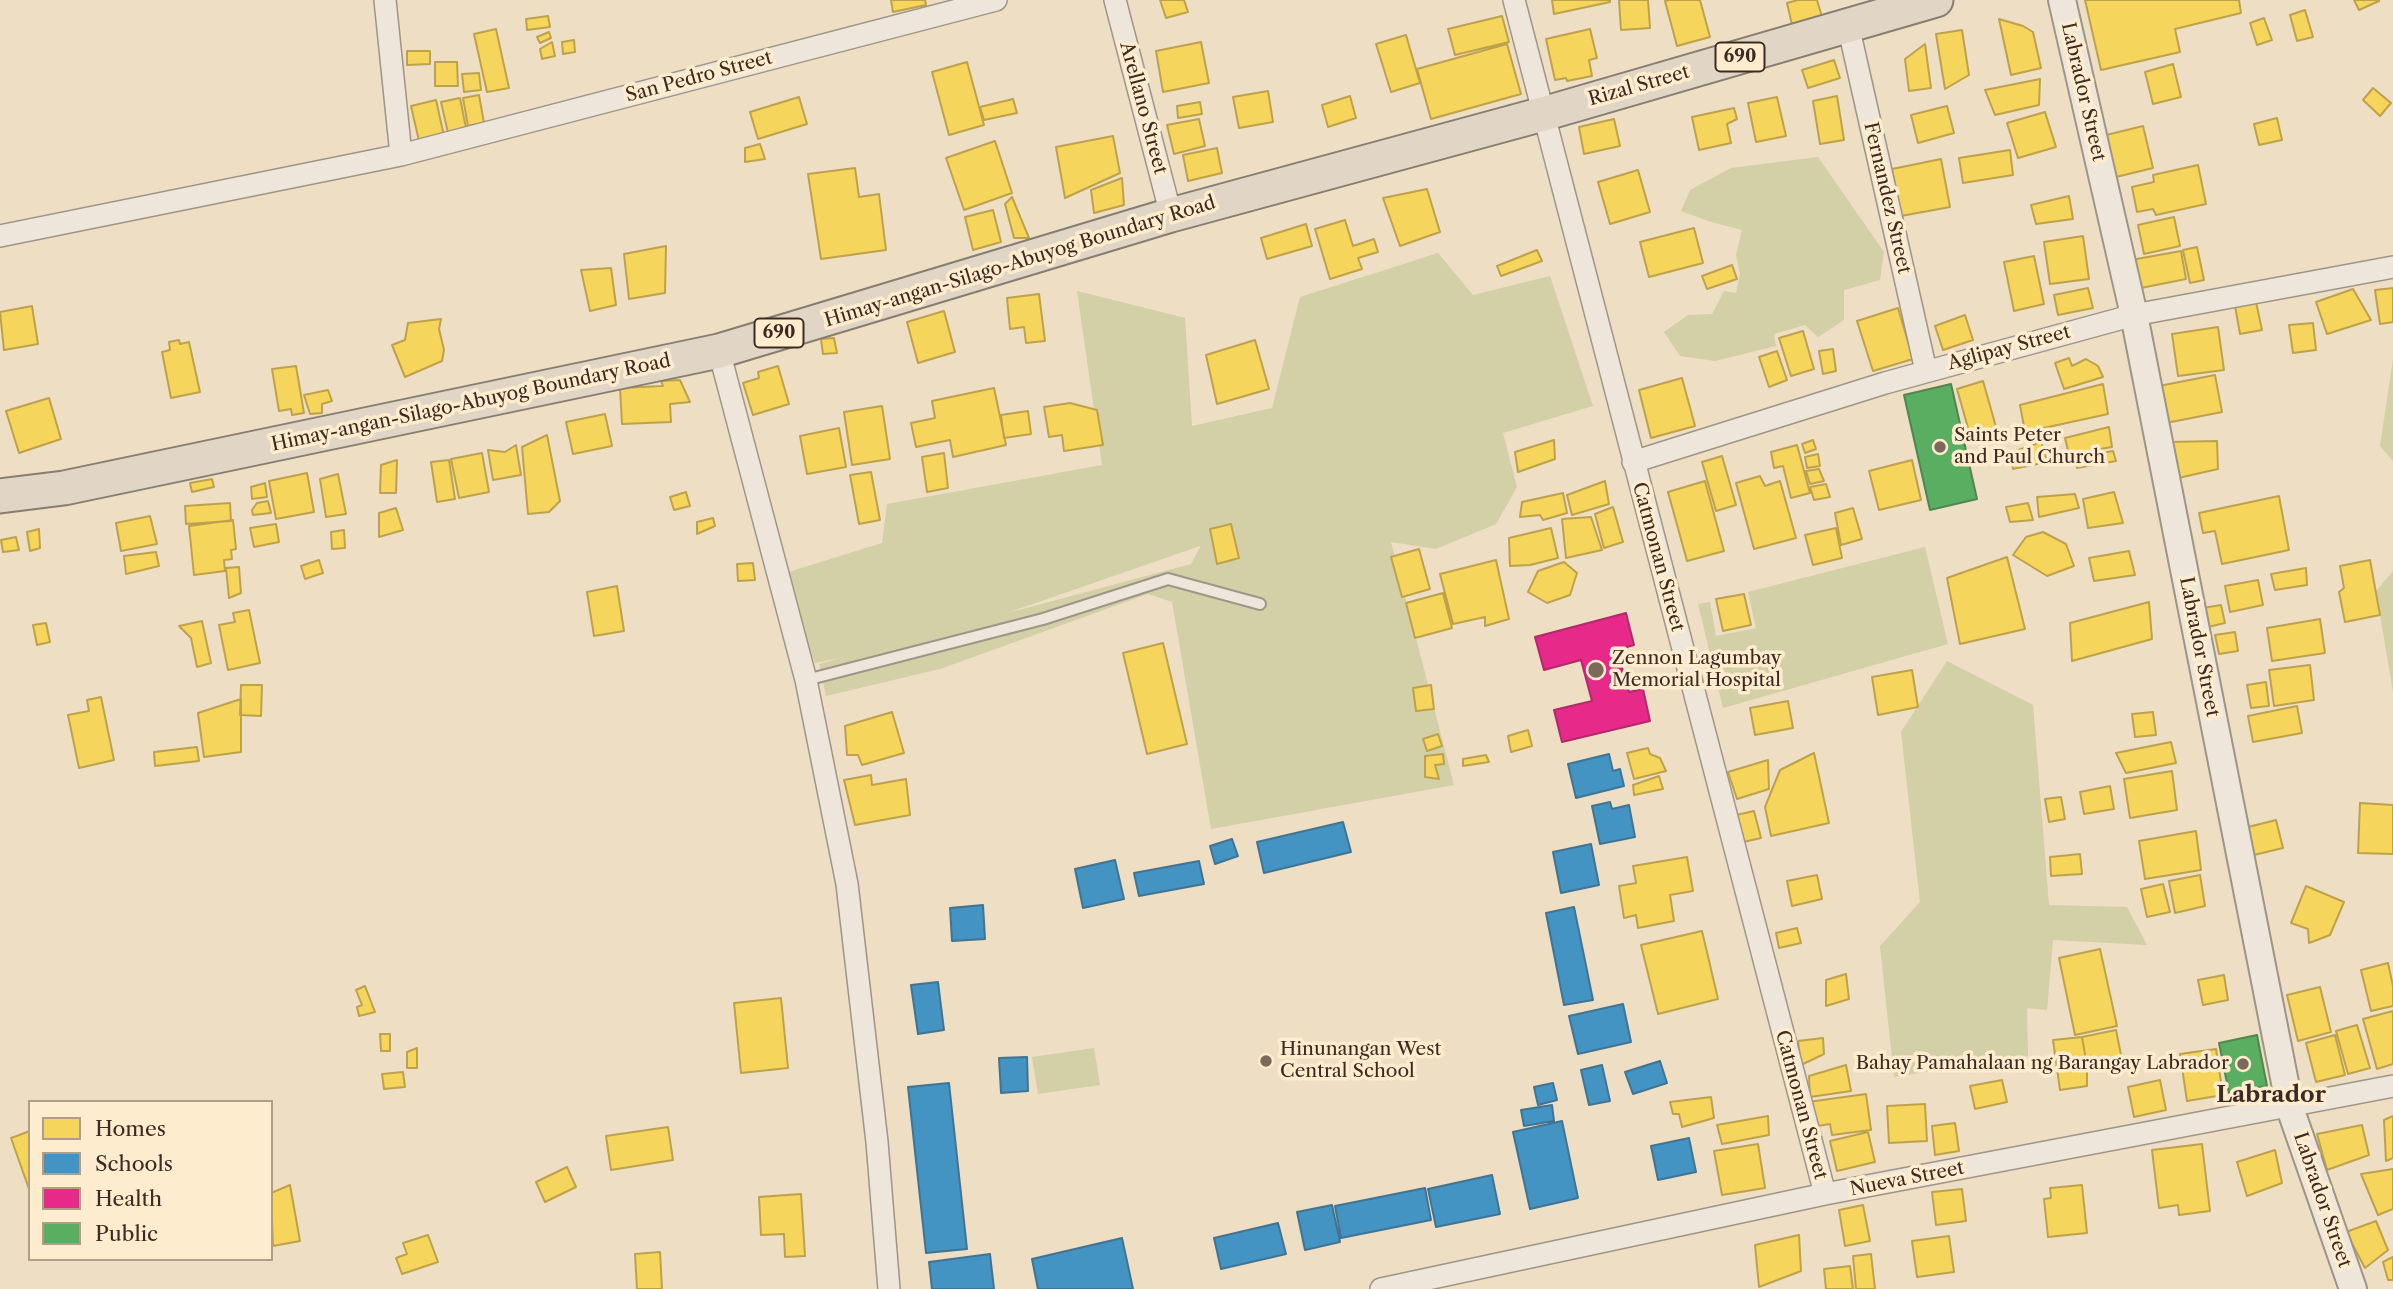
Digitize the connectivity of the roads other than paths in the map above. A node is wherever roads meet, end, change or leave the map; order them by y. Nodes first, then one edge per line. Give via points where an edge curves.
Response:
1 (385, 0) edge
2 (996, 0) edge
3 (1115, 0) edge
4 (1514, 0) edge
5 (1936, 0) edge
6 (2062, 0) edge
7 (1848, 25) junction
8 (1544, 114) junction
9 (401, 155) junction
10 (1171, 215) junction
11 (0, 236) edge
12 (2393, 267) edge
13 (2134, 315) junction
14 (719, 351) junction
15 (1926, 371) junction
16 (1633, 462) junction
17 (0, 496) edge
18 (1260, 604) dead end
19 (806, 680) junction
20 (2393, 1086) edge
21 (2290, 1108) junction
22 (1825, 1194) junction
23 (889, 1289) edge
24 (1381, 1289) edge
25 (2353, 1289) edge

1 - 9 street
2 - 9 street, San Pedro Street
3 - 10 street, Arellano Street
4 - 8 street, Catmonan Street
5 - 7 main road, Rizal Street / 690
6 - 13 street, Labrador Street
7 - 8 main road, Rizal Street / 690
7 - 15 street, Fernandez Street
8 - 10 main road, Himay-angan-Silago-Abuyog Boundary Road / 690
8 - 16 street, Catmonan Street
9 - 11 street, San Pedro Street
10 - 14 main road, Himay-angan-Silago-Abuyog Boundary Road / 690
12 - 13 street, Aglipay Street
13 - 15 street, Aglipay Street
13 - 21 street, Labrador Street
14 - 17 main road, Himay-angan-Silago-Abuyog Boundary Road / 690 via 64,488
14 - 19 street
15 - 16 street, Aglipay Street
16 - 22 street, Catmonan Street
18 - 19 lane via 1168,579 1043,619
19 - 23 street via 847,884
20 - 21 street, Nueva Street
21 - 22 street, Nueva Street
21 - 25 street, Labrador Street
22 - 24 street, Nueva Street

